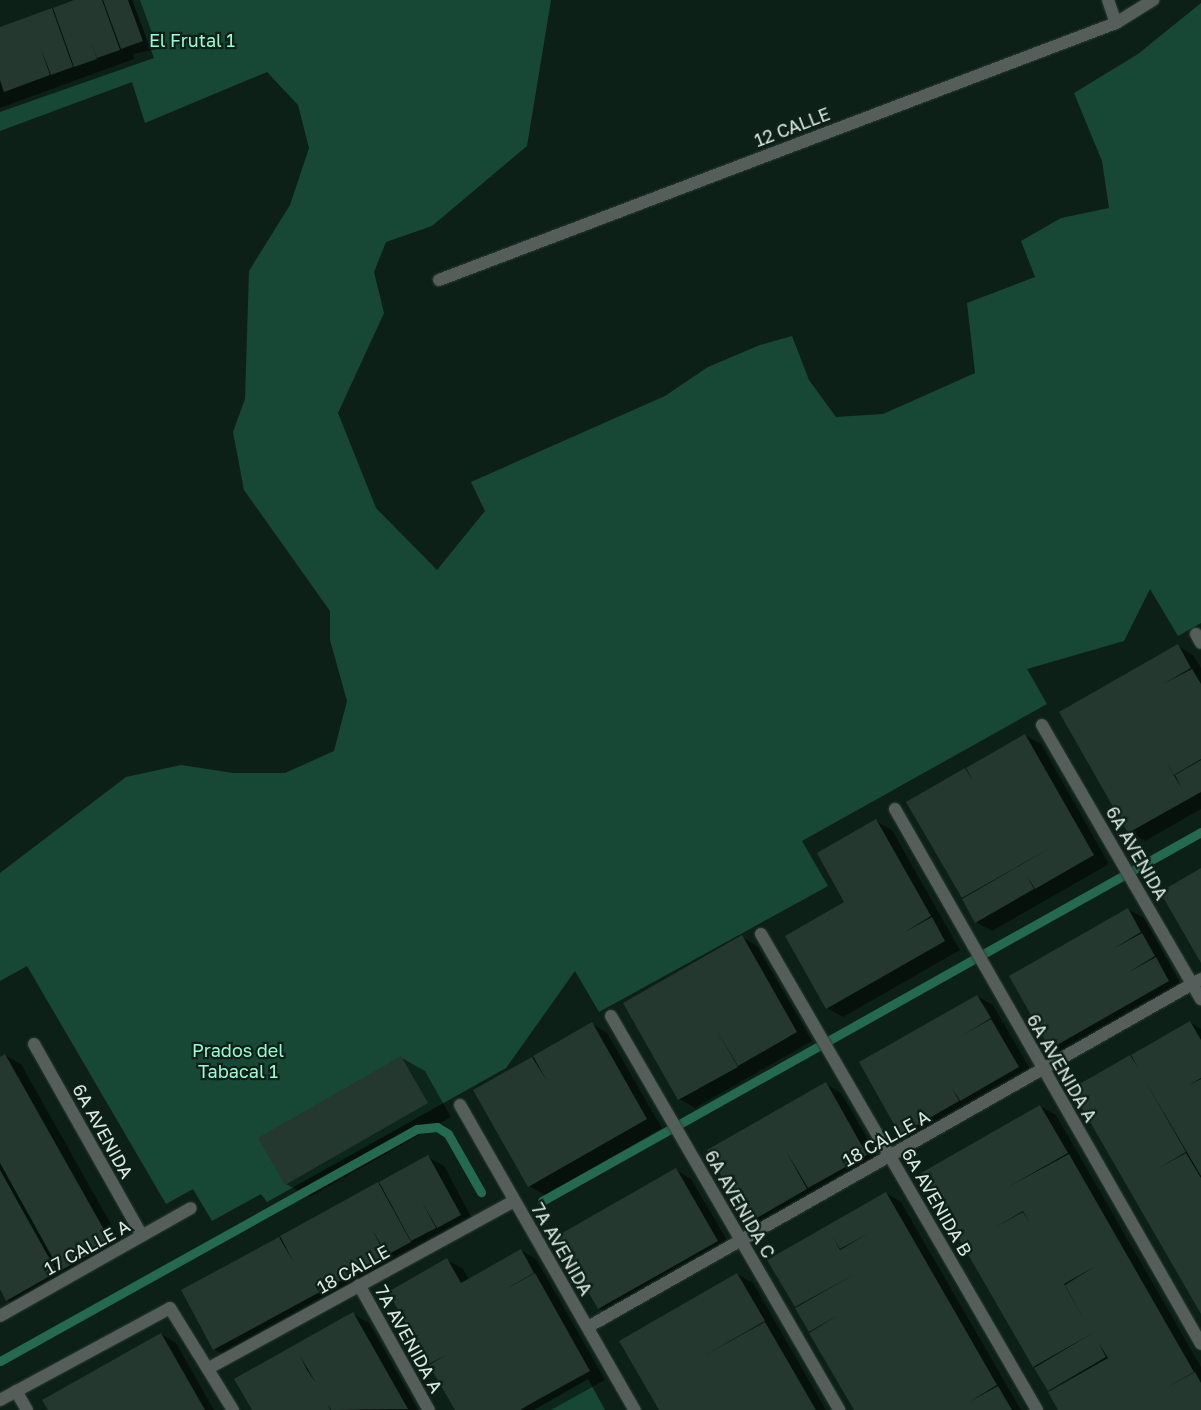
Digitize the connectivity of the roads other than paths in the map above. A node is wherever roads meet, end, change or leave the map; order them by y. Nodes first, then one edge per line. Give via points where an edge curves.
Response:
1 (1108, 0) edge
2 (1153, 0) edge
3 (1116, 23) junction
4 (439, 280) dead end
5 (1042, 725) dead end
6 (895, 809) dead end
7 (761, 934) dead end
8 (1197, 982) edge
9 (1201, 999) edge
10 (611, 1016) dead end
11 (34, 1044) dead end
12 (1042, 1069) junction
13 (460, 1105) dead end
14 (890, 1155) junction
15 (514, 1201) junction
16 (191, 1208) dead end
17 (142, 1236) junction
18 (740, 1239) junction
19 (359, 1285) junction
20 (0, 1316) edge
21 (588, 1327) junction
22 (1201, 1344) edge
23 (209, 1368) junction
24 (16, 1391) junction
25 (0, 1400) edge
26 (27, 1410) edge
27 (233, 1410) edge
28 (428, 1410) edge
29 (634, 1410) edge
30 (838, 1410) edge
31 (1037, 1410) edge

1 - 3 street
2 - 3 street, 12 CALLE
3 - 4 street, 12 CALLE
5 - 8 street, 6A AVENIDA via 1142,897
6 - 12 street, 6A AVENIDA A
7 - 14 street, 6A AVENIDA B
8 - 9 street, 6A AVENIDA
8 - 12 street, 18 CALLE A
10 - 18 street, 6A AVENIDA C
11 - 17 street, 6A AVENIDA
12 - 14 street, 18 CALLE A
12 - 22 street, 6A AVENIDA A
13 - 15 street, 7A AVENIDA
14 - 18 street, 18 CALLE A
14 - 31 street, 6A AVENIDA B
15 - 19 street, 18 CALLE
15 - 21 street, 7A AVENIDA
16 - 17 street, 17 CALLE A
17 - 20 street, 17 CALLE A
18 - 21 street, 18 CALLE A
18 - 30 street, 6A AVENIDA C
19 - 23 street, 18 CALLE
19 - 28 street, 7A AVENIDA A
21 - 29 street, 7A AVENIDA
23 - 24 street via 170,1308
23 - 27 street
24 - 25 street
24 - 26 street

